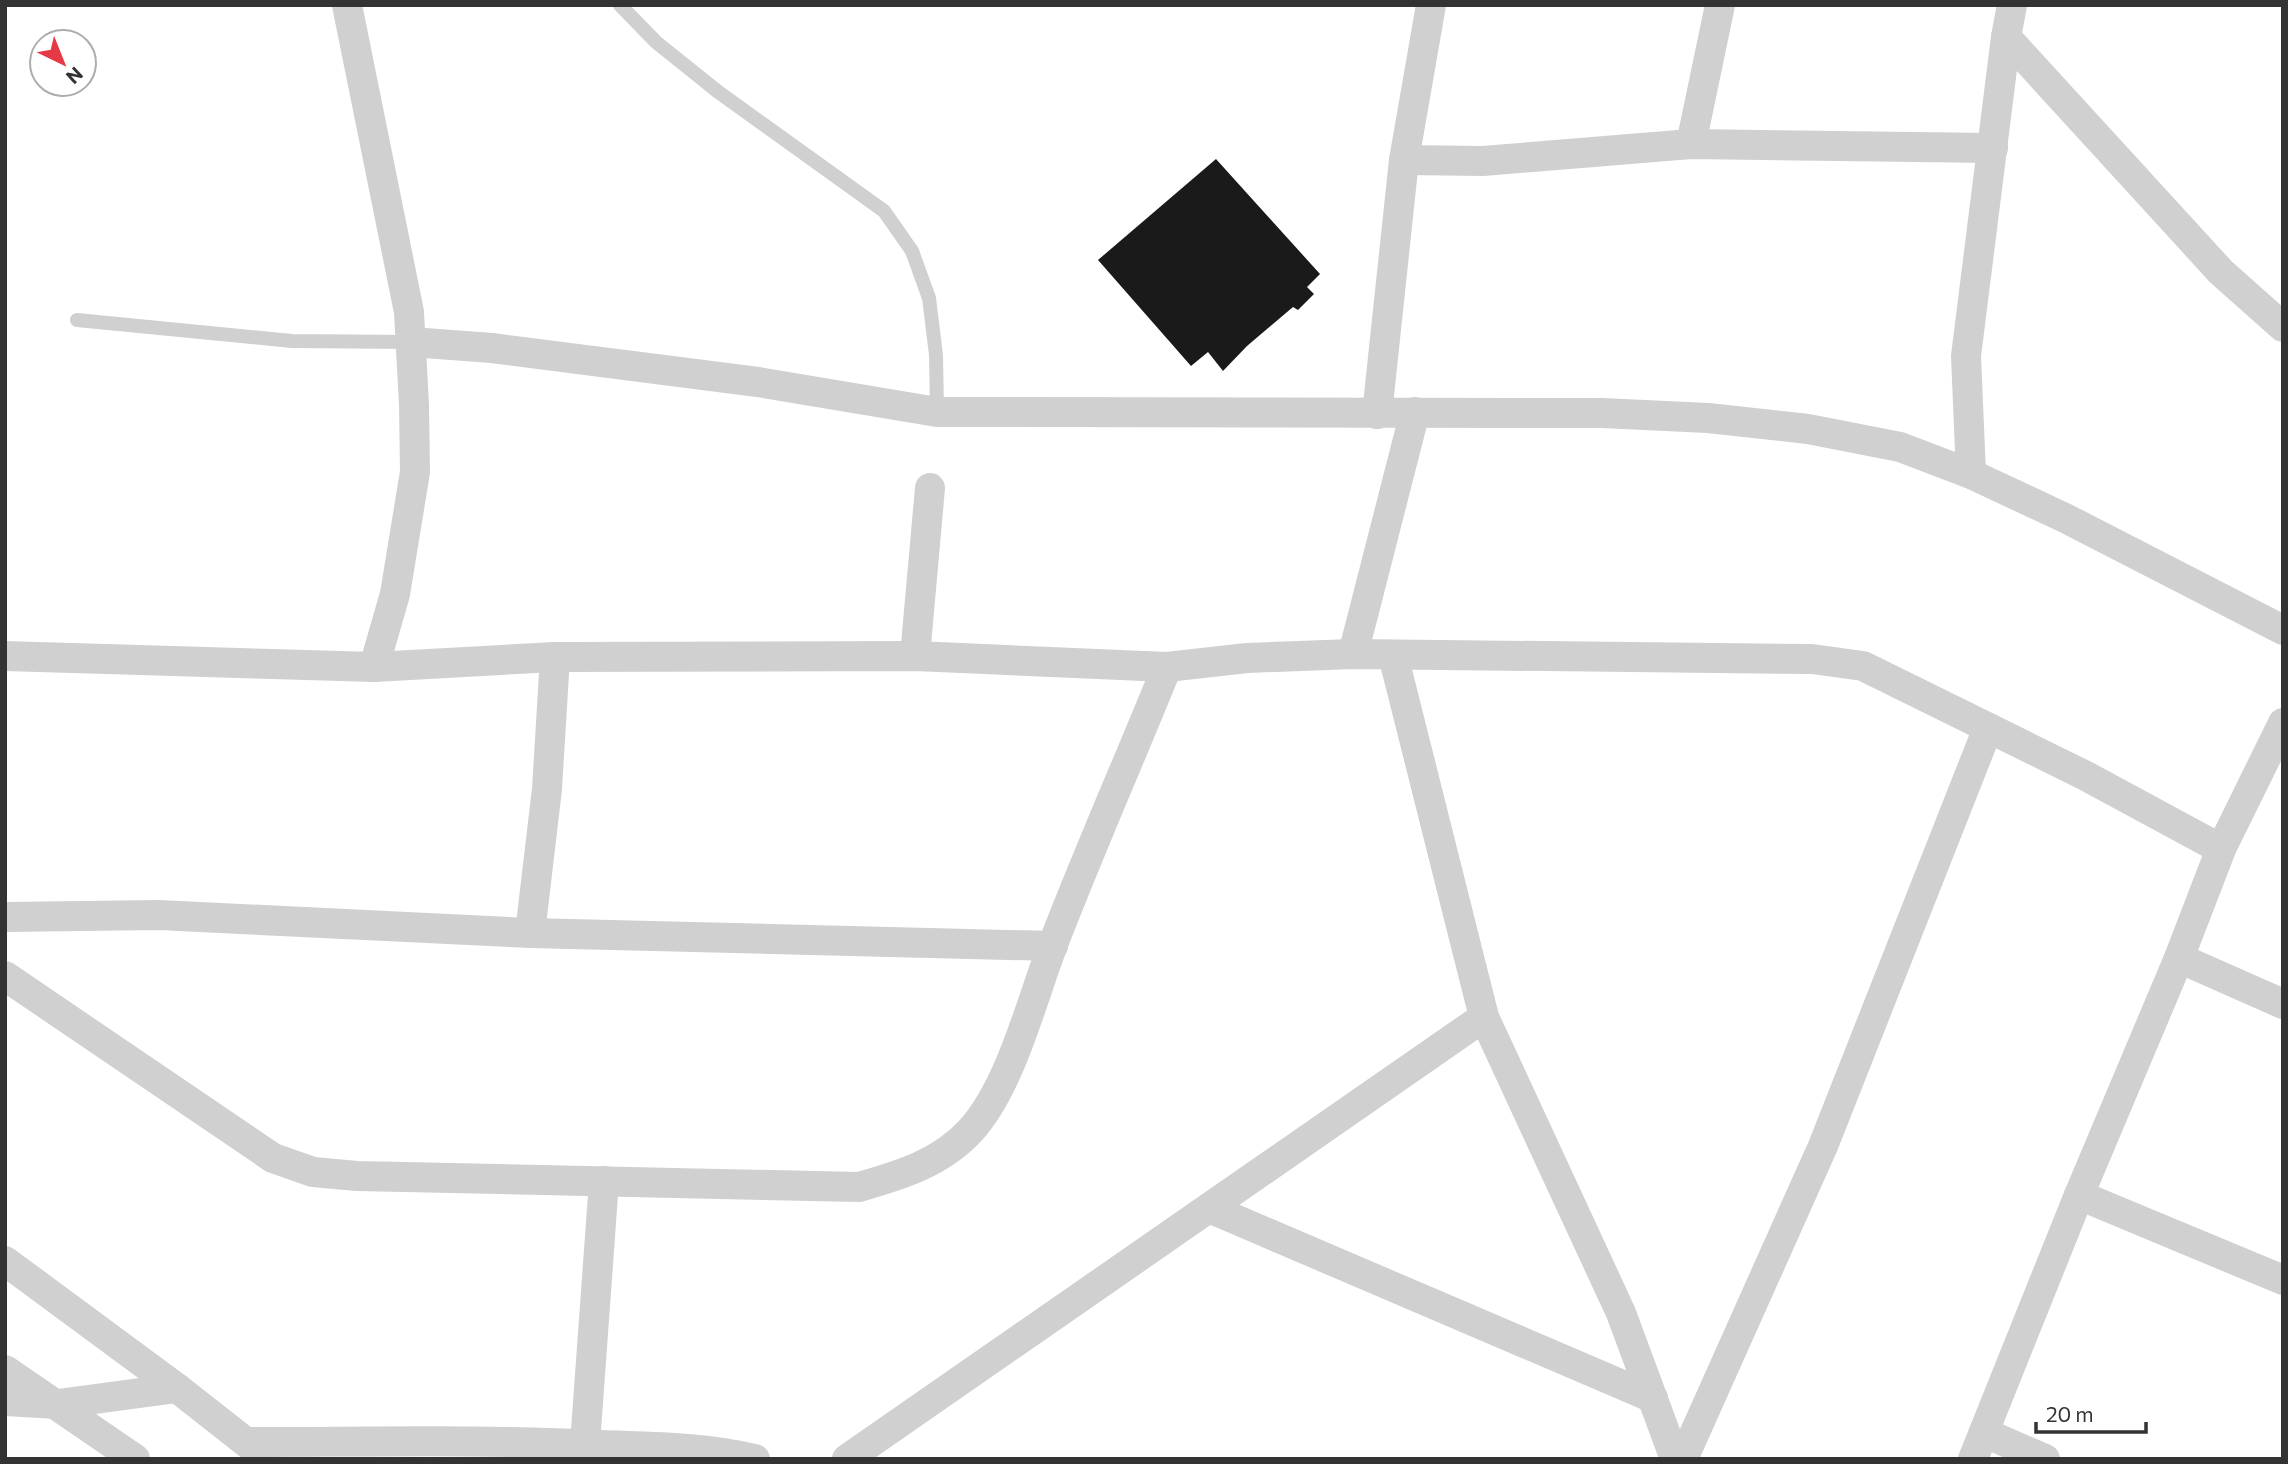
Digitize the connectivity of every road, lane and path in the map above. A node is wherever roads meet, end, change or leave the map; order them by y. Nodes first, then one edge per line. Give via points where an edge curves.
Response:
1 (347, 5) edge
2 (620, 5) edge
3 (1431, 5) edge
4 (1720, 5) edge
5 (2012, 5) edge
6 (2006, 37) junction
7 (1691, 144) junction
8 (1993, 148) junction
9 (1404, 160) junction
10 (77, 320) dead end
11 (2283, 327) edge
12 (411, 342) junction
13 (937, 411) junction
14 (1415, 412) junction
15 (1377, 414) junction
16 (1972, 474) junction
17 (930, 488) dead end
18 (2283, 630) edge
19 (1353, 654) junction
20 (1394, 654) junction
21 (5, 656) edge
22 (915, 656) junction
23 (555, 657) junction
24 (374, 667) junction
25 (1167, 667) junction
26 (2283, 723) edge
27 (1988, 728) junction
28 (2221, 849) junction
29 (5, 917) edge
30 (530, 933) junction
31 (1053, 946) junction
32 (2179, 958) junction
33 (5, 976) edge
34 (2283, 1004) edge
35 (1484, 1017) junction
36 (604, 1181) junction
37 (2079, 1195) junction
38 (1209, 1208) junction
39 (5, 1261) edge
40 (2283, 1280) edge
41 (5, 1370) edge
42 (177, 1388) junction
43 (1653, 1398) junction
44 (5, 1401) edge
45 (58, 1405) junction
46 (585, 1444) junction
47 (1979, 1446) edge
48 (257, 1450) edge
49 (135, 1459) edge
50 (755, 1459) edge
51 (847, 1459) edge
52 (1675, 1459) edge
53 (1683, 1459) edge
54 (2045, 1459) edge

1 - 12 street via 409,312
2 - 13 lane via 656,42 717,92 884,211 912,251 929,298
3 - 9 street
4 - 7 street
5 - 6 street
6 - 8 street
6 - 11 street via 2221,272
7 - 8 street
7 - 9 street via 1483,161
8 - 16 street via 1966,356
9 - 15 street
10 - 12 lane via 292,341
12 - 13 street via 758,382
12 - 24 street via 415,472 395,594
13 - 15 street
14 - 15 street
14 - 16 street via 1615,414 1795,427 1900,447
14 - 19 street
16 - 18 street
17 - 22 street
19 - 20 street
19 - 25 street
20 - 27 street via 1812,659 1863,666
20 - 35 street
21 - 24 street
22 - 23 street
22 - 25 street
23 - 24 street
23 - 30 street via 547,789
25 - 31 street
26 - 28 street
27 - 28 street
27 - 53 street via 1823,1146
28 - 32 street
29 - 30 street via 159,915
30 - 31 street
31 - 36 street via 1001,1086 972,1130 943,1155 910,1172 859,1187
32 - 34 street
32 - 37 street
33 - 36 street via 273,1158 313,1172
35 - 38 street
35 - 43 street via 1621,1313
36 - 46 street
37 - 40 street
37 - 47 street
38 - 43 street
38 - 51 street
39 - 42 street
41 - 45 street
42 - 45 street
42 - 48 street
43 - 52 street
44 - 45 street
45 - 49 street
46 - 48 street via 530,1441
46 - 50 street via 678,1448
47 - 54 street

